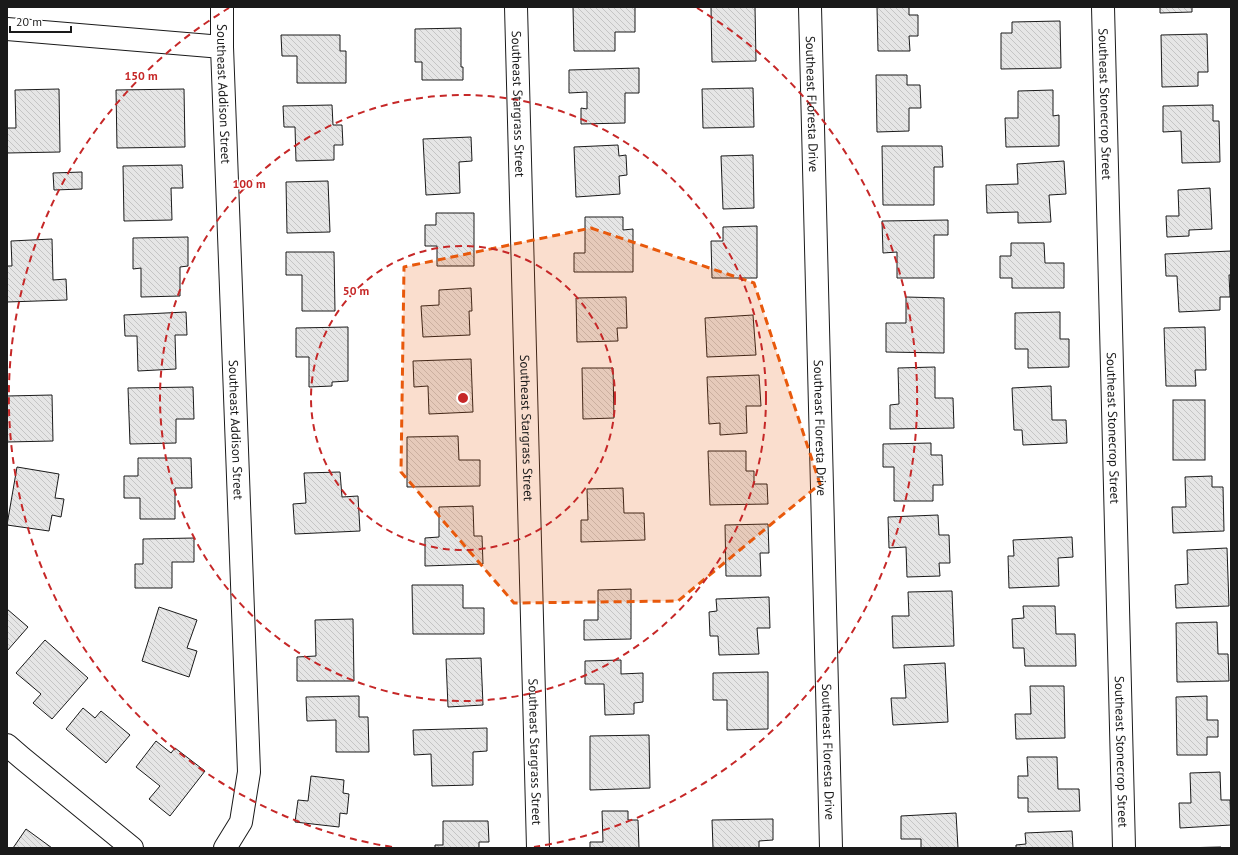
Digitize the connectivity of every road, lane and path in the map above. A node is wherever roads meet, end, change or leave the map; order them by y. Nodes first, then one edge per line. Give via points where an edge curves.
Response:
1 (222, 7) edge
2 (516, 7) edge
3 (810, 7) edge
4 (1103, 7) edge
5 (7, 29) edge
6 (222, 47) junction
7 (7, 745) edge
8 (132, 848) edge
9 (225, 848) edge
10 (538, 848) edge
11 (831, 848) edge
12 (1124, 848) edge

1 - 6 street, Southeast Addison Street
2 - 10 street, Southeast Stargrass Street
3 - 11 street, Southeast Floresta Drive
4 - 12 street, Southeast Stonecrop Street
5 - 6 street
6 - 9 street, Southeast Addison Street via 248,772 241,822
7 - 8 street

